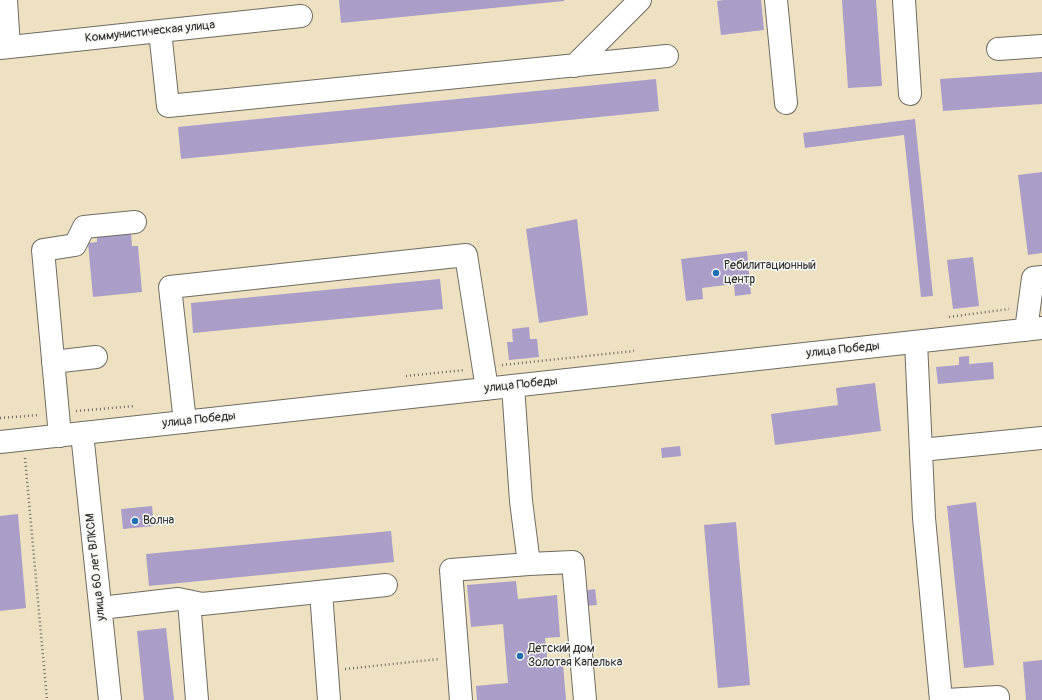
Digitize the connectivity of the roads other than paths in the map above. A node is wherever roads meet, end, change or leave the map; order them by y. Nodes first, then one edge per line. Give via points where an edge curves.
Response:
1 (6, 0) edge
2 (640, 0) edge
3 (776, 0) edge
4 (904, 0) edge
5 (301, 16) dead end
6 (160, 31) junction
7 (1042, 46) edge
8 (5, 48) edge
9 (998, 49) dead end
10 (667, 56) dead end
11 (574, 66) junction
12 (910, 94) dead end
13 (786, 103) dead end
14 (135, 222) dead end
15 (1042, 277) edge
16 (1034, 329) edge
17 (916, 342) junction
18 (96, 357) dead end
19 (53, 362) junction
20 (513, 386) junction
21 (487, 389) junction
22 (185, 422) junction
23 (82, 433) junction
24 (60, 436) junction
25 (1042, 438) edge
26 (0, 442) edge
27 (922, 450) junction
28 (529, 564) junction
29 (386, 585) dead end
30 (321, 592) junction
31 (188, 601) junction
32 (101, 608) junction
33 (110, 700) edge
34 (197, 700) edge
35 (329, 700) edge
36 (461, 700) edge
37 (585, 700) edge
38 (941, 700) edge
39 (946, 700) edge
40 (998, 700) edge

1 - 8 street
2 - 11 street
3 - 13 street
4 - 12 street
5 - 6 street, Коммунистическая улица
6 - 8 street, Коммунистическая улица
6 - 11 street via 168,106
7 - 9 street
10 - 11 street
14 - 19 street via 84,226 75,245 42,250
15 - 16 street via 1033,278
16 - 17 street, улица Победы
17 - 20 street, улица Победы
17 - 27 street
18 - 19 street
19 - 24 street
20 - 21 street, улица Победы
20 - 28 street via 521,501
21 - 22 street, улица Победы
21 - 22 street via 466,255 178,286 170,287
22 - 23 street, улица Победы
23 - 24 street, улица Победы
23 - 32 street, улица 60 лет ВЛКСМ
24 - 26 street, улица Победы
25 - 27 street
27 - 38 street via 924,518
28 - 36 street via 451,570
28 - 37 street via 573,562
29 - 30 street
30 - 31 street via 202,604
30 - 35 street
31 - 32 street via 178,599
31 - 34 street
32 - 33 street, улица 60 лет ВЛКСМ
39 - 40 street via 998,697

